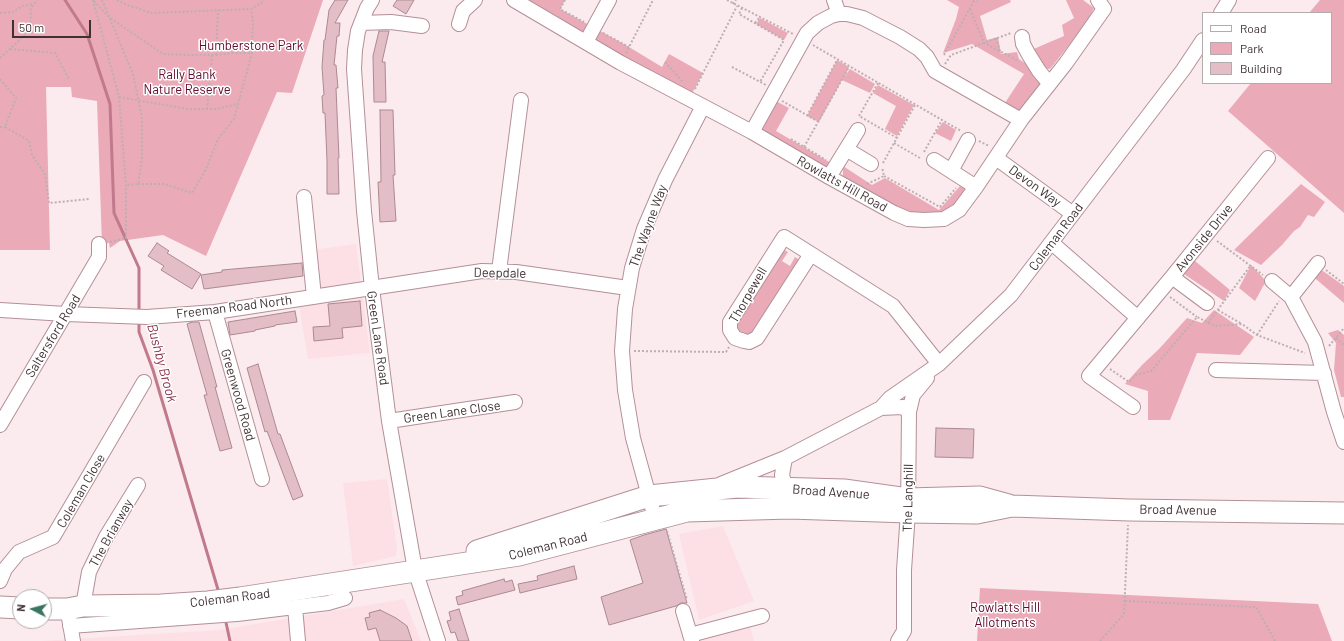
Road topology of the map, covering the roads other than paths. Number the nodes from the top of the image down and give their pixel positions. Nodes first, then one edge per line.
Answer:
1 (372, 0) edge
2 (475, 0) edge
3 (514, 0) edge
4 (609, 0) edge
5 (834, 0) edge
6 (1101, 4) edge
7 (839, 14) junction
8 (459, 24) dead end
9 (422, 26) dead end
10 (360, 27) junction
11 (1022, 37) road end
12 (586, 42) junction
13 (1202, 42) edge
14 (1049, 83) junction
15 (521, 100) dead end
16 (703, 106) junction
17 (1021, 120) junction
18 (858, 130) dead end
19 (752, 132) junction
20 (966, 136) road end
21 (846, 150) junction
22 (929, 156) road end
23 (996, 158) junction
24 (1268, 158) dead end
25 (871, 164) dead end
26 (951, 170) junction
27 (829, 177) junction
28 (976, 187) junction
29 (304, 197) dead end
30 (1074, 214) junction
31 (1052, 243) junction
32 (102, 244) road end
33 (811, 254) junction
34 (1318, 263) road end
35 (499, 271) junction
36 (1172, 277) junction
37 (1272, 281) road end
38 (372, 288) junction
39 (628, 288) junction
40 (1288, 295) junction
41 (314, 297) junction
42 (1212, 306) road end
43 (0, 310) edge
44 (215, 312) junction
45 (66, 314) junction
46 (1138, 318) junction
47 (939, 364) junction
48 (1216, 370) dead end
49 (1324, 373) junction
50 (144, 382) dead end
51 (515, 402) dead end
52 (1133, 407) dead end
53 (882, 408) junction
54 (5, 409) edge
55 (1339, 410) edge
56 (909, 412) junction
57 (389, 421) junction
58 (0, 425) edge
59 (1344, 442) edge
60 (785, 458) junction
61 (262, 479) dead end
62 (138, 485) dead end
63 (704, 490) junction
64 (649, 496) junction
65 (788, 498) junction
66 (908, 505) junction
67 (1344, 513) edge
68 (658, 518) junction
69 (415, 570) junction
70 (0, 581) edge
71 (345, 598) dead end
72 (238, 606) junction
73 (0, 607) edge
74 (295, 607) junction
75 (12, 608) edge
76 (52, 610) edge
77 (683, 611) road end
78 (73, 614) junction
79 (762, 616) dead end
80 (691, 638) edge
81 (73, 641) edge
82 (298, 641) edge
83 (438, 641) edge
84 (898, 641) edge

1 - 10 street, Green Lane Road
2 - 8 street
3 - 12 street, Rowlatts Hill Road
4 - 12 street
5 - 7 street
6 - 14 street, Rowlatts Hill Road
7 - 17 street
7 - 19 street
9 - 10 street
10 - 38 street, Green Lane Road
11 - 14 street
12 - 16 street, Rowlatts Hill Road
13 - 30 street, Coleman Road
14 - 17 street, Rowlatts Hill Road
15 - 35 street
16 - 19 street, Rowlatts Hill Road
16 - 39 street, The Wayne Way
17 - 23 street, Rowlatts Hill Road
18 - 21 street
19 - 27 street, Rowlatts Hill Road
20 - 26 street
21 - 25 street
21 - 27 street
22 - 26 street
23 - 28 street, Rowlatts Hill Road
23 - 30 street, Devon Way
24 - 36 street, Avonside Drive
26 - 28 street
27 - 28 street, Rowlatts Hill Road
29 - 41 street
30 - 31 street, Coleman Road
31 - 46 street
31 - 47 street, Coleman Road
32 - 45 street, Saltersford Road
33 - 33 street, Thorpewell
33 - 47 street, Thorpewell
34 - 40 street
35 - 38 street, Deepdale
35 - 39 street, Deepdale
36 - 42 street
36 - 46 street, Avonside Drive
37 - 40 street
38 - 41 street, Freeman Road North
38 - 57 street, Green Lane Road
39 - 64 street, The Wayne Way
40 - 49 street
41 - 44 street, Freeman Road North
43 - 45 street, Freeman Road North
44 - 45 street, Freeman Road North
44 - 61 street, Greenwood Road
45 - 54 street, Saltersford Road
46 - 52 street, Avonside Drive
47 - 53 street, Coleman Road
47 - 56 street, The Langhill
48 - 49 street
49 - 55 street
50 - 70 street, Coleman Close
51 - 57 street, Green Lane Close
53 - 56 street, Coleman Road
53 - 60 street, Coleman Road
54 - 58 street, Saltersford Road
55 - 59 street
56 - 66 street, The Langhill
57 - 69 street, Green Lane Road
60 - 63 street, Coleman Road
60 - 65 street
62 - 78 street, The Brianway
63 - 64 highway, Broad Avenue
63 - 65 highway, Broad Avenue
64 - 68 street, The Wayne Way
64 - 69 highway, Coleman Road
65 - 66 highway, Broad Avenue
65 - 68 highway, Broad Avenue
66 - 67 highway, Broad Avenue
66 - 84 street, The Langhill
68 - 69 highway, Coleman Road
69 - 72 highway, Coleman Road
69 - 83 street, Green Lane Road
71 - 74 street
72 - 74 street
72 - 78 highway, Coleman Road
73 - 75 highway
74 - 82 street
76 - 78 highway, Coleman Road
77 - 80 street
78 - 81 street
79 - 80 street

